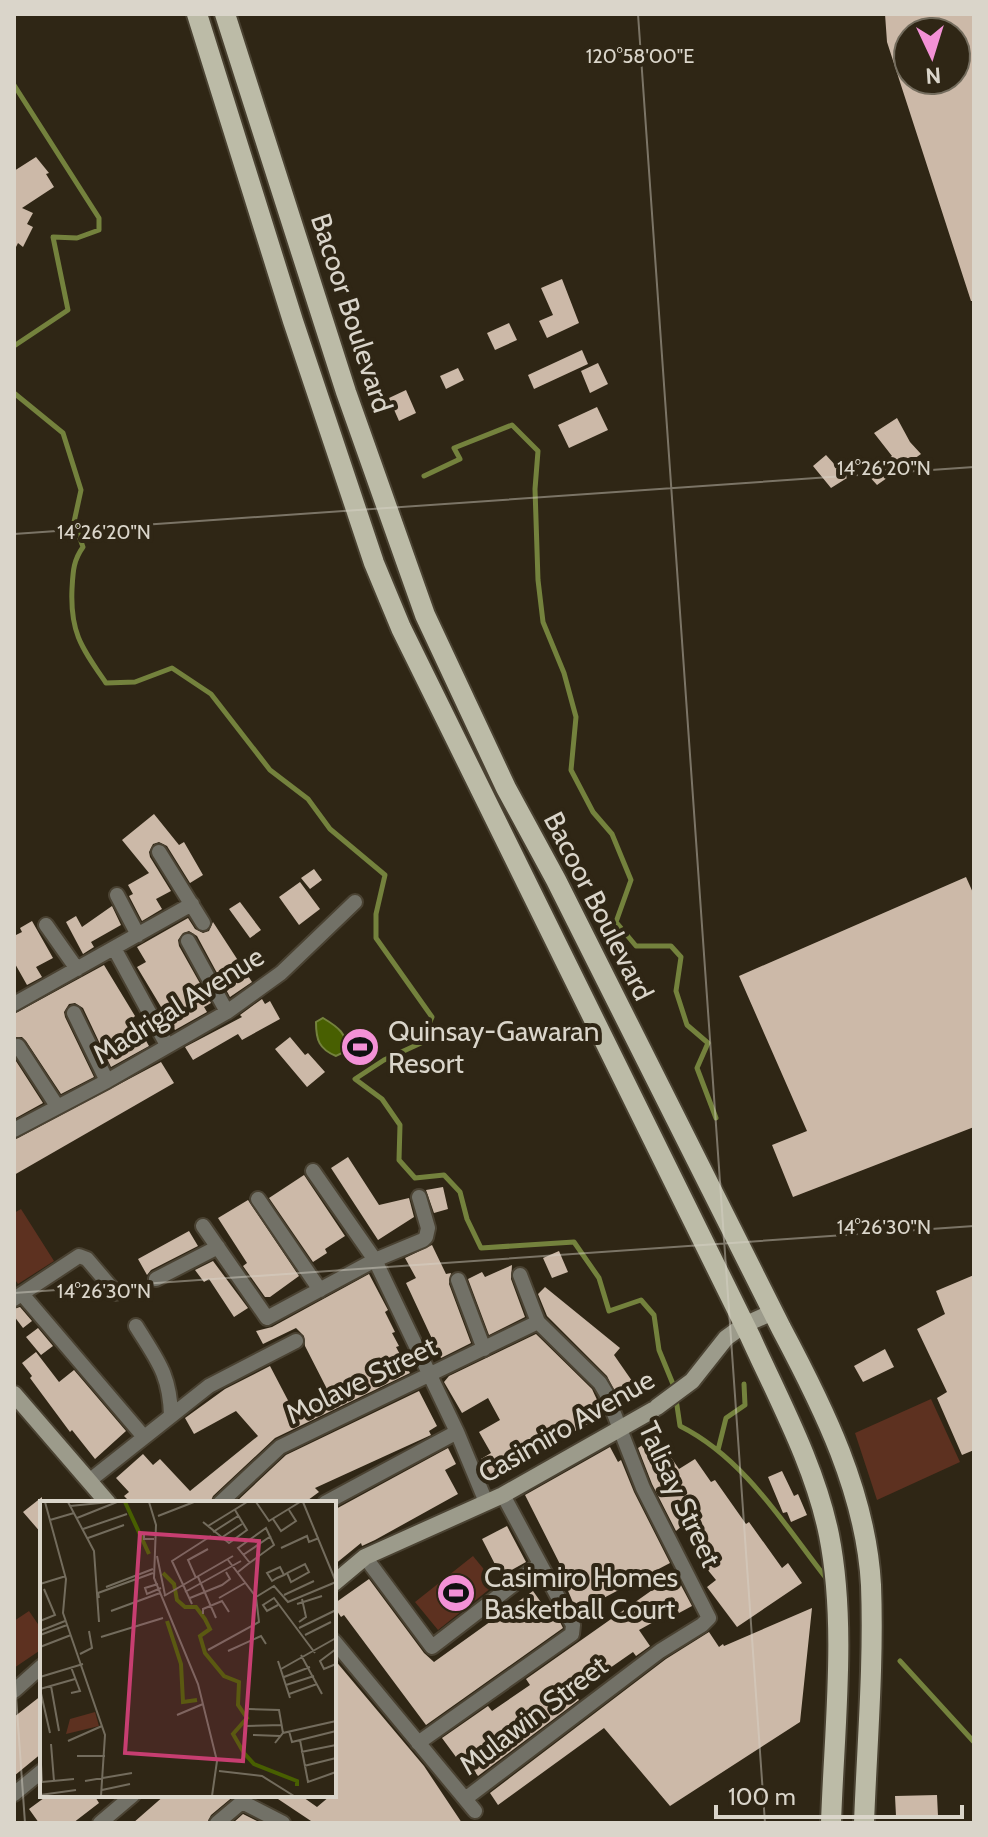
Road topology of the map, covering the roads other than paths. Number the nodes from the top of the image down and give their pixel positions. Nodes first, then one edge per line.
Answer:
1 (225, 14) edge
2 (197, 17) edge
3 (159, 852) dead end
4 (117, 895) dead end
5 (355, 902) dead end
6 (192, 904) junction
7 (203, 923) dead end
8 (46, 925) dead end
9 (138, 935) junction
10 (188, 941) dead end
11 (114, 948) junction
12 (77, 969) junction
13 (16, 997) edge
14 (227, 1012) junction
15 (74, 1013) dead end
16 (167, 1045) junction
17 (18, 1046) dead end
18 (107, 1081) junction
19 (57, 1106) junction
20 (14, 1130) edge
21 (313, 1171) dead end
22 (419, 1197) dead end
23 (258, 1199) dead end
24 (203, 1226) dead end
25 (218, 1247) junction
26 (375, 1260) junction
27 (520, 1275) dead end
28 (156, 1279) dead end
29 (458, 1280) dead end
30 (320, 1290) junction
31 (116, 1293) dead end
32 (18, 1297) edge
33 (773, 1312) junction
34 (538, 1322) junction
35 (744, 1325) junction
36 (136, 1326) dead end
37 (296, 1341) dead end
38 (484, 1349) junction
39 (431, 1375) junction
40 (14, 1394) edge
41 (171, 1416) junction
42 (620, 1428) junction
43 (457, 1432) junction
44 (144, 1437) junction
45 (89, 1481) junction
46 (503, 1495) junction
47 (106, 1501) edge
48 (222, 1501) edge
49 (329, 1501) edge
50 (486, 1502) junction
51 (365, 1557) junction
52 (540, 1564) junction
53 (336, 1581) edge
54 (709, 1618) joint
55 (336, 1643) edge
56 (40, 1668) edge
57 (14, 1691) edge
58 (418, 1743) junction
59 (40, 1773) edge
60 (14, 1794) edge
61 (131, 1797) edge
62 (465, 1799) junction
63 (475, 1811) dead end
64 (100, 1823) edge
65 (217, 1823) edge
66 (283, 1823) edge
67 (831, 1823) edge
68 (864, 1823) edge

1 - 33 main road, Bacoor Boulevard
2 - 35 main road, Bacoor Boulevard
3 - 6 street
4 - 9 street
5 - 14 street, Madrigal Avenue
6 - 7 street
6 - 9 street
8 - 12 street
9 - 11 street
10 - 14 street
11 - 12 street
11 - 16 street
12 - 13 street
14 - 16 street, Madrigal Avenue
15 - 18 street
16 - 18 street, Madrigal Avenue
17 - 19 street
18 - 19 street, Madrigal Avenue
19 - 20 street, Madrigal Avenue
21 - 26 street
22 - 26 street
23 - 30 street
24 - 25 street
25 - 28 street
25 - 30 street
26 - 30 street
26 - 39 street
27 - 34 street
29 - 38 street
31 - 32 street
32 - 44 street
33 - 35 street, Casimiro Avenue
33 - 68 main road, Bacoor Boulevard
34 - 38 street, Molave Street
34 - 42 street, Talisay Street
35 - 42 street, Casimiro Avenue
35 - 67 main road, Bacoor Boulevard
36 - 41 street
37 - 41 street
38 - 39 street, Molave Street
39 - 43 street
39 - 48 street, Molave Street
40 - 45 street
41 - 44 street
42 - 46 street, Casimiro Avenue
42 - 54 street, Talisay Street
43 - 49 street
43 - 50 street
44 - 45 street
45 - 47 street
46 - 50 street, Casimiro Avenue
46 - 52 street
50 - 51 street, Casimiro Avenue
51 - 52 street
51 - 53 street, Casimiro Avenue
52 - 58 street
54 - 62 street, Mulawin Street
55 - 58 street
56 - 57 street
58 - 62 street
59 - 60 street
61 - 64 street
62 - 63 street
65 - 66 street

